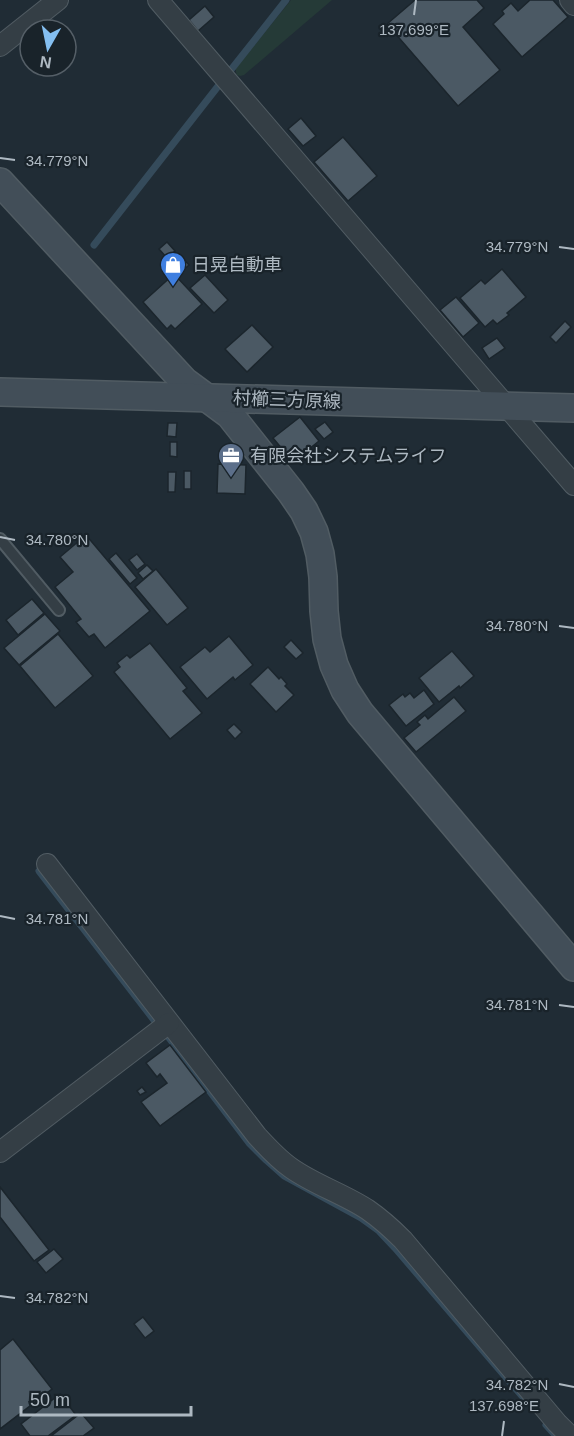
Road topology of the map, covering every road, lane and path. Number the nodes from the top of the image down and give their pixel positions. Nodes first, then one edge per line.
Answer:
1 (58, 0) edge
2 (158, 0) edge
3 (570, 0) edge
4 (574, 5) edge
5 (0, 46) edge
6 (0, 182) edge
7 (0, 392) edge
8 (207, 398) junction
9 (507, 406) junction
10 (574, 408) edge
11 (574, 485) edge
12 (0, 539) edge
13 (59, 610) dead end
14 (47, 864) dead end
15 (574, 967) edge
16 (169, 1023) junction
17 (0, 1152) edge
18 (570, 1436) edge

1 - 5 street
2 - 9 street
3 - 4 street
6 - 8 street
7 - 8 street, 村櫛三方原線
8 - 9 street, 村櫛三方原線
8 - 15 street
9 - 10 street, 村櫛三方原線
9 - 11 street
12 - 13 lane
14 - 16 street
16 - 17 street
16 - 18 street

